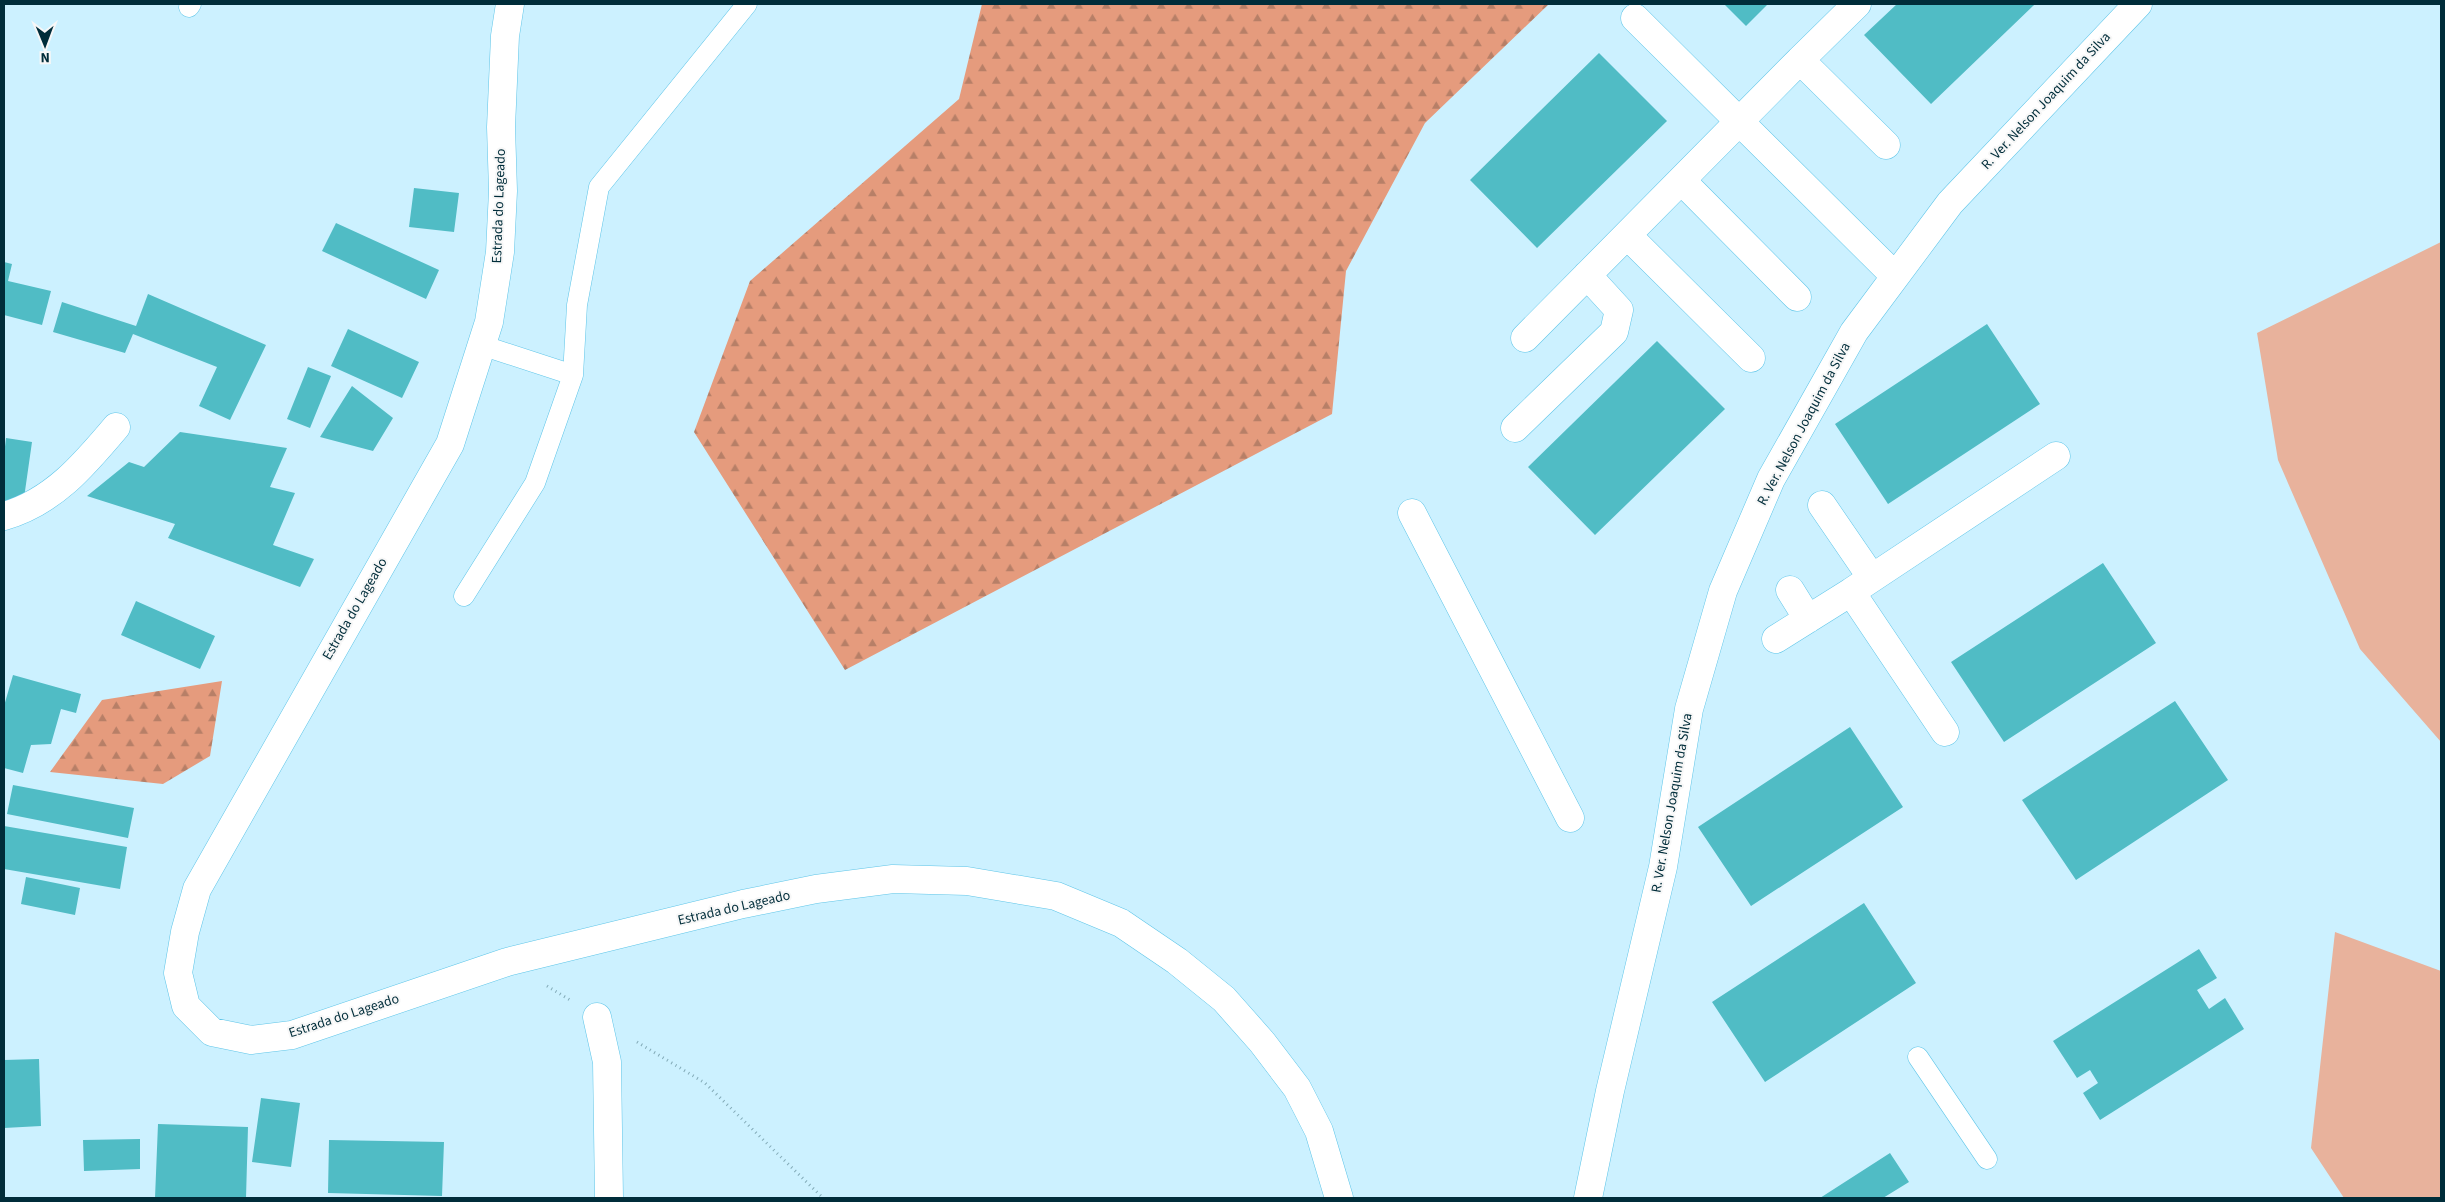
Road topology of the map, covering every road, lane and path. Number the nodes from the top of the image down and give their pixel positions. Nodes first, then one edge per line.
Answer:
1 (510, 4) edge
2 (747, 4) edge
3 (1857, 4) edge
4 (2138, 4) edge
5 (1635, 18) dead end
6 (1800, 60) junction
7 (1741, 121) junction
8 (1886, 144) dead end
9 (1682, 181) junction
10 (1627, 235) junction
11 (1587, 275) junction
12 (1895, 276) junction
13 (1797, 297) dead end
14 (1524, 338) dead end
15 (481, 345) junction
16 (1751, 358) dead end
17 (573, 375) junction
18 (116, 427) dead end
19 (1515, 428) dead end
20 (2056, 456) dead end
21 (1822, 505) dead end
22 (1412, 512) dead end
23 (4, 516) edge
24 (1861, 585) junction
25 (1790, 590) dead end
26 (464, 596) dead end
27 (1808, 619) junction
28 (1776, 639) dead end
29 (1945, 732) dead end
30 (1570, 818) dead end
31 (508, 962) junction
32 (597, 1017) junction
33 (1918, 1057) dead end
34 (1987, 1159) dead end
35 (609, 1198) edge
36 (822, 1198) edge
37 (1339, 1198) edge
38 (1588, 1198) edge

1 - 15 street, Estrada do Lageado
2 - 17 lane
3 - 6 street
4 - 12 street, R. Ver. Nelson Joaquim da Silva
5 - 7 street
6 - 7 street
6 - 8 street
7 - 9 street
7 - 12 street
9 - 10 street
9 - 13 street
10 - 11 street
10 - 16 street
11 - 14 street
11 - 19 street
12 - 38 street, R. Ver. Nelson Joaquim da Silva
15 - 17 lane
15 - 31 street, Estrada do Lageado
17 - 26 lane
18 - 23 street
20 - 24 street
21 - 24 street
22 - 30 street
24 - 27 street
24 - 29 street
25 - 27 street
27 - 28 street
31 - 32 path
31 - 37 street, Estrada do Lageado
32 - 35 street
32 - 36 path
33 - 34 lane

